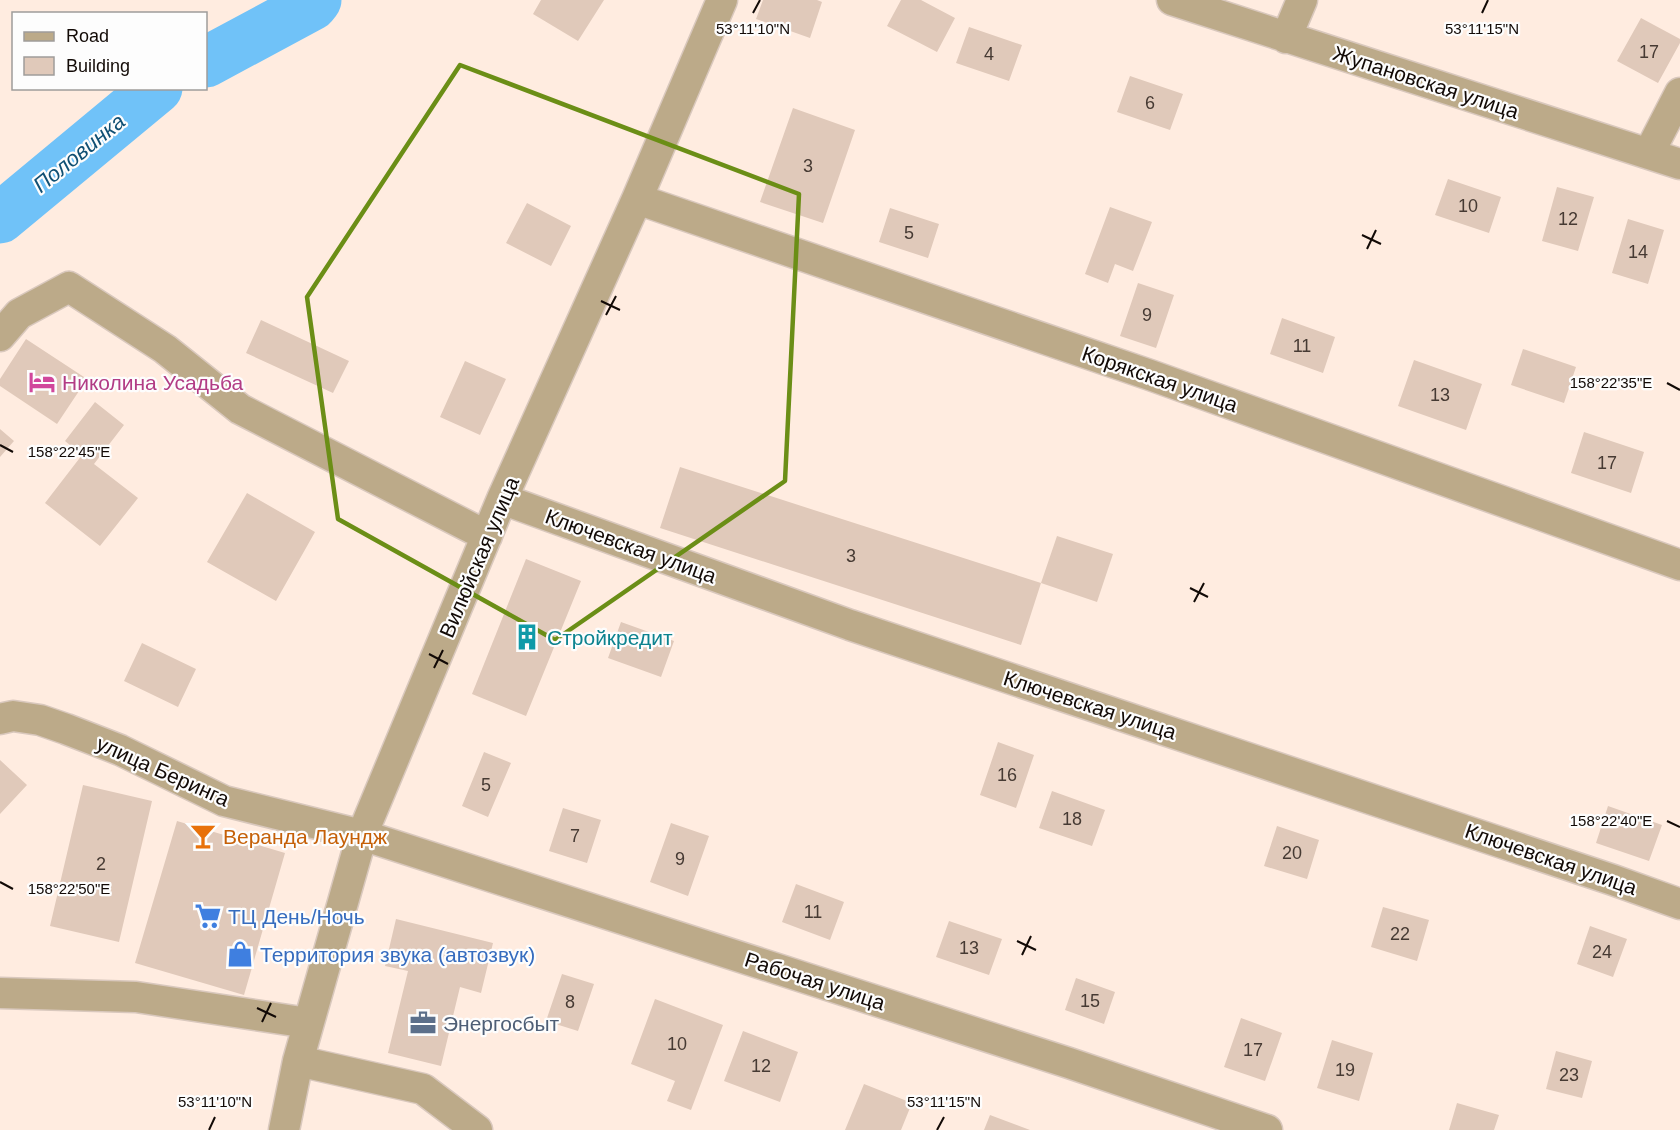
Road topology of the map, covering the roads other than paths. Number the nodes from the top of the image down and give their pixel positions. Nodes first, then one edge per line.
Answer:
1 (722, 0) edge
2 (1172, 0) edge
3 (1302, 0) edge
4 (1286, 38) junction
5 (1680, 93) edge
6 (1649, 153) junction
7 (1680, 164) edge
8 (637, 199) junction
9 (0, 336) edge
10 (502, 499) junction
11 (487, 536) junction
12 (1680, 565) edge
13 (0, 719) edge
14 (362, 835) junction
15 (1680, 904) edge
16 (0, 993) edge
17 (308, 1023) junction
18 (297, 1061) junction
19 (284, 1130) edge
20 (477, 1130) edge
21 (1267, 1130) edge

1 - 8 street, Вилюйская улица
2 - 4 street, Жупановская улица
3 - 4 street
4 - 6 street, Жупановская улица
5 - 6 street
6 - 7 street, Жупановская улица
8 - 10 street, Вилюйская улица
8 - 12 street, Корякская улица
9 - 11 street
10 - 11 street, Вилюйская улица
10 - 15 street, Ключевская улица
11 - 14 street, Вилюйская улица
13 - 14 street, улица Беринга
14 - 17 street, Вилюйская улица
14 - 21 street, Рабочая улица
16 - 17 street
17 - 18 street, Вилюйская улица
18 - 19 street, Вилюйская улица
18 - 20 street

